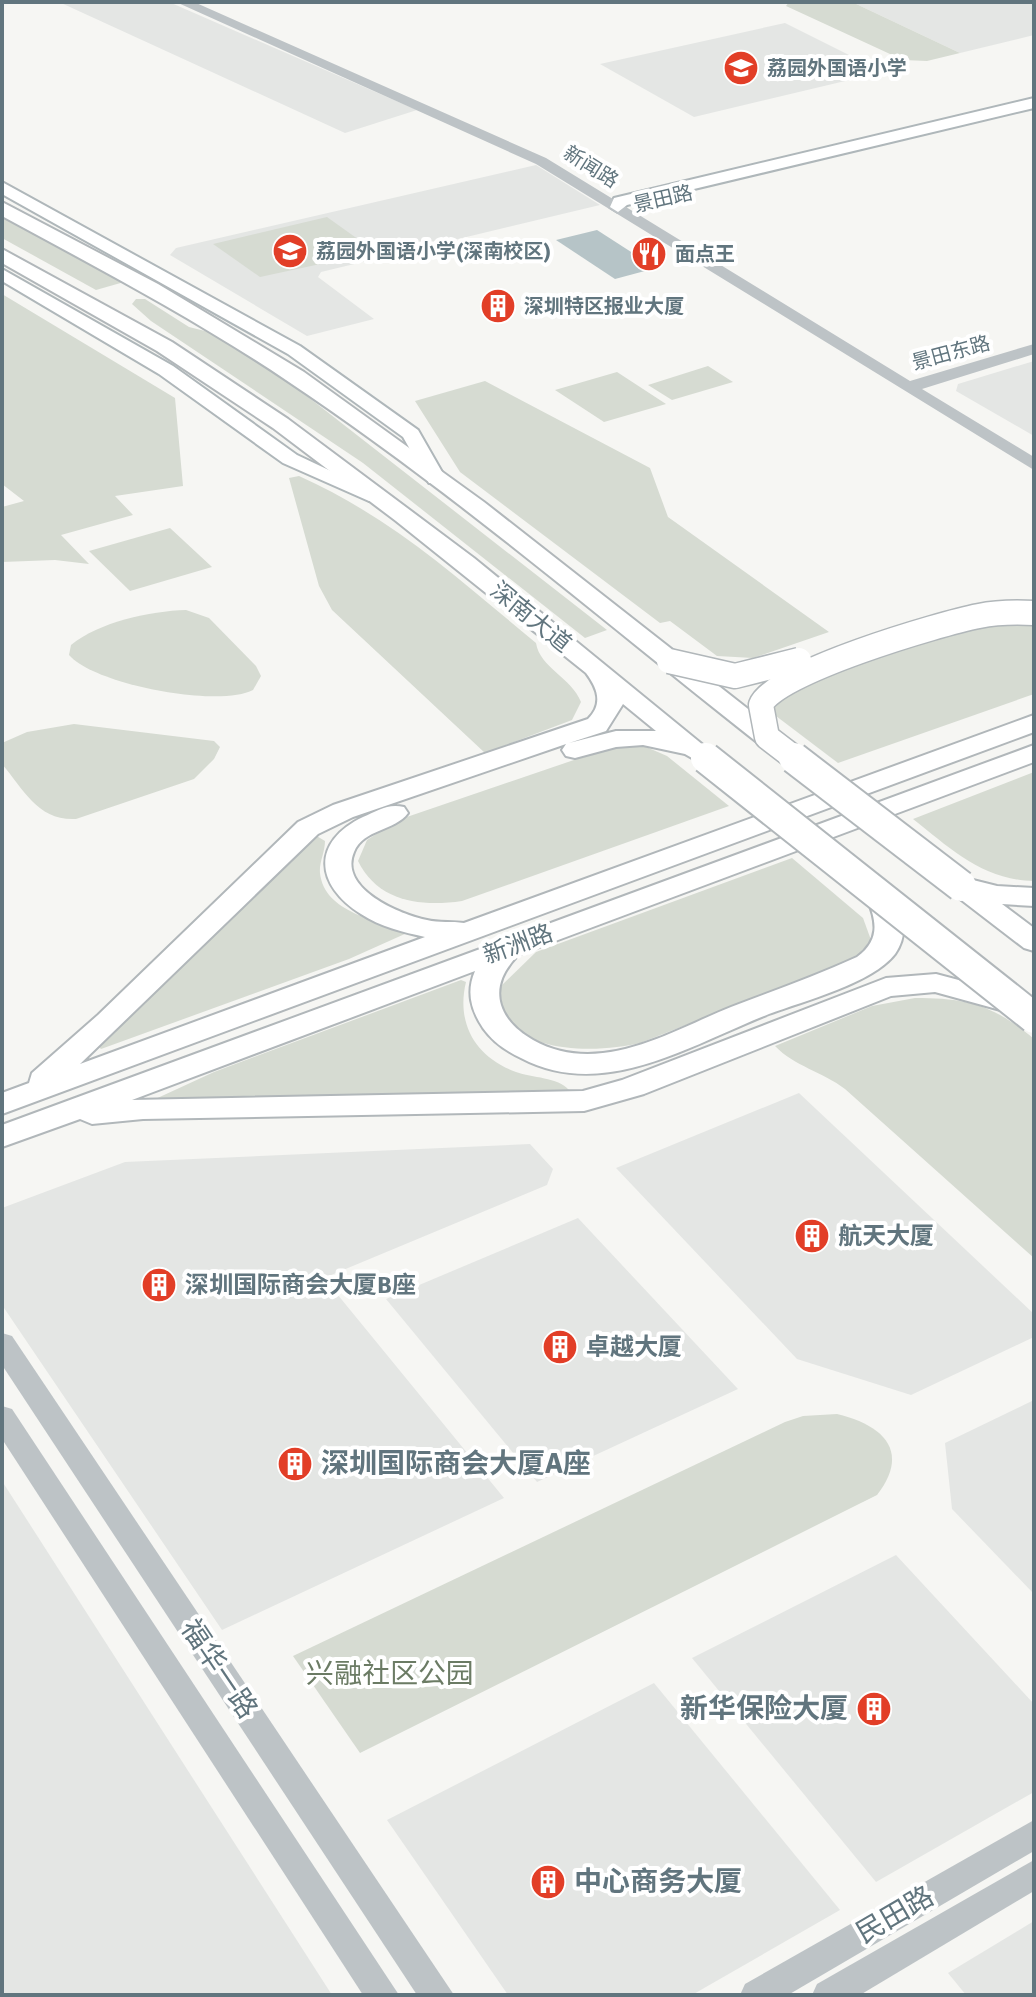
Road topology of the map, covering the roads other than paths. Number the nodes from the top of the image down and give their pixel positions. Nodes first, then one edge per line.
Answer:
1 (183, 2) edge
2 (199, 2) edge
3 (1034, 103) edge
4 (1034, 110) edge
5 (2, 187) edge
6 (623, 206) junction
7 (2, 208) edge
8 (2, 255) edge
9 (2, 274) edge
10 (219, 329) junction
11 (148, 336) junction
12 (1034, 351) edge
13 (302, 356) junction
14 (182, 357) junction
15 (914, 386) junction
16 (323, 396) junction
17 (209, 399) junction
18 (1034, 458) edge
19 (1034, 465) edge
20 (436, 479) junction
21 (389, 503) junction
22 (1034, 590) edge
23 (1034, 613) edge
24 (669, 661) junction
25 (597, 670) junction
26 (1034, 723) edge
27 (767, 737) junction
28 (1034, 753) edge
29 (706, 758) junction
30 (961, 886) junction
31 (1034, 897) edge
32 (881, 898) junction
33 (486, 926) junction
34 (1034, 942) edge
35 (510, 947) junction
36 (1026, 1012) edge
37 (3, 1104) edge
38 (13, 1133) edge
39 (2, 1343) edge
40 (2, 1416) edge
41 (1034, 1834) edge
42 (1034, 1874) edge
43 (382, 1995) edge
44 (437, 1995) edge
45 (757, 1995) edge
46 (829, 1995) edge

1 - 6 street, 新闻路
2 - 6 street, 新闻路
3 - 6 main road, 景田路
4 - 6 main road, 景田路
5 - 13 main road
6 - 15 street, 新闻路
7 - 10 main road, 深南大道
8 - 11 main road, 深南大道
9 - 17 main road
10 - 11 main road
10 - 16 main road, 深南大道
11 - 14 main road, 深南大道
12 - 15 street, 景田东路
13 - 16 main road
13 - 20 main road
14 - 17 main road
14 - 21 main road, 深南大道
15 - 18 street, 新闻路
15 - 19 street, 新闻路
16 - 20 main road, 深南大道
17 - 21 main road
20 - 24 main road, 深南大道
21 - 25 main road, 深南大道
22 - 24 main road, bridge
23 - 27 main road, bridge
24 - 27 main road, 深南大道, bridge
25 - 29 main road, 深南大道
25 - 37 main road
26 - 33 main road, 新洲路
27 - 30 main road, 深南大道, bridge
28 - 35 main road, 新洲路
29 - 32 main road, 深南大道, bridge
29 - 33 main road
30 - 31 main road
30 - 34 main road, 深南大道
32 - 35 main road
32 - 36 main road, 深南大道, bridge
33 - 37 main road, 新洲路
35 - 38 main road, 新洲路
36 - 38 main road
39 - 44 street, 福华一路
40 - 43 street, 福华一路
41 - 45 street, 民田路
42 - 46 street, 民田路

